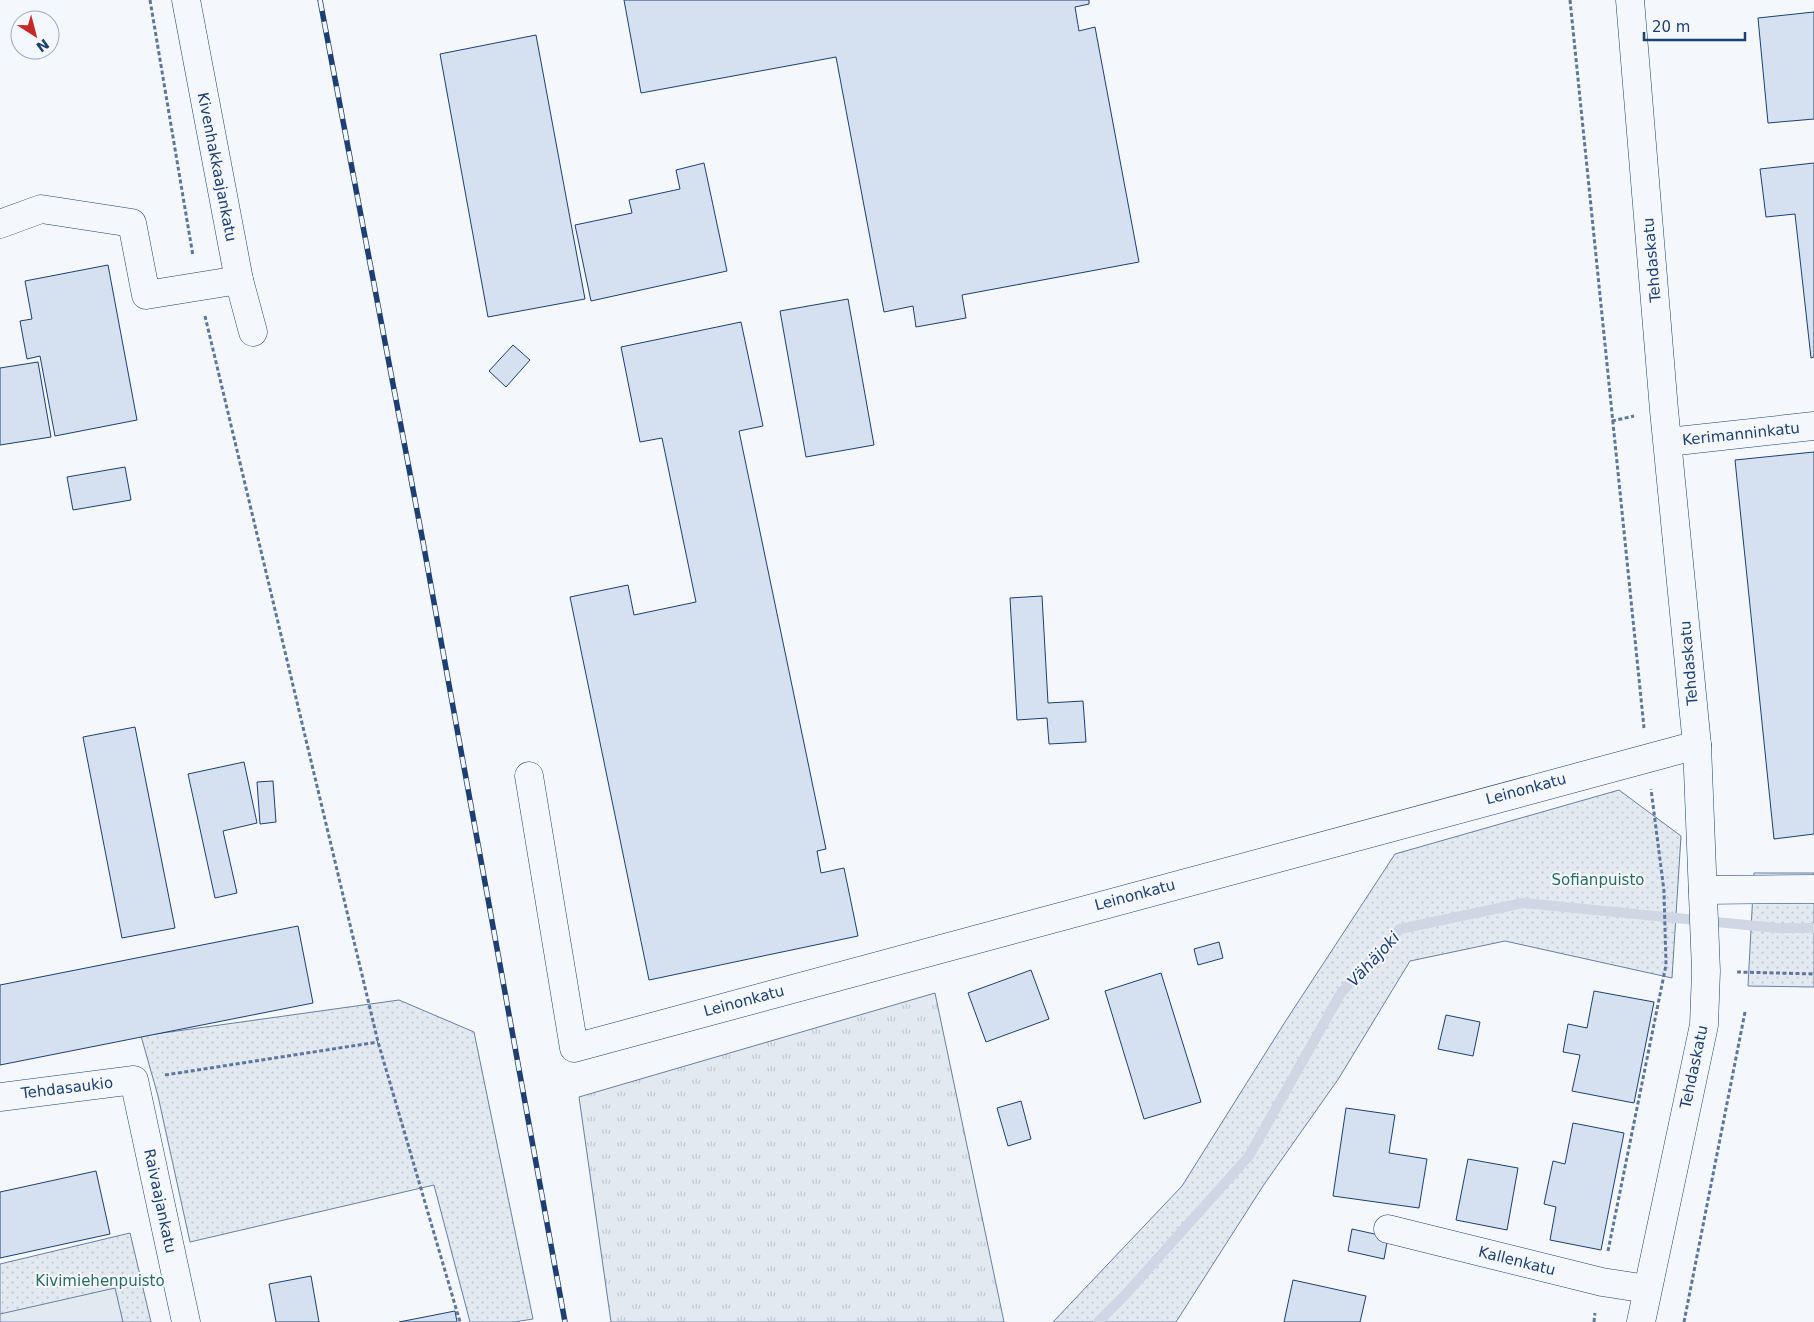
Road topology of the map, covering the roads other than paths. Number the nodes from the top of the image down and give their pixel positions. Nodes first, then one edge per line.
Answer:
1 (186, 0) edge
2 (1630, 0) edge
3 (0, 224) edge
4 (239, 280) junction
5 (253, 332) dead end
6 (1814, 426) edge
7 (1668, 442) junction
8 (1697, 744) junction
9 (529, 776) dead end
10 (1814, 889) edge
11 (1703, 890) junction
12 (134, 1080) joint
13 (0, 1096) edge
14 (1388, 1229) dead end
15 (1647, 1290) junction
16 (186, 1322) edge
17 (1641, 1322) edge

1 - 4 street, Kivenhakkaajankatu
2 - 7 street, Tehdaskatu
3 - 4 street
4 - 5 street, Kivenhakkaajankatu
6 - 7 street, Kerimanninkatu
7 - 8 street, Tehdaskatu
8 - 9 street, Leinonkatu
8 - 11 street, Tehdaskatu
10 - 11 street
11 - 15 street, Tehdaskatu
12 - 13 street, Tehdasaukio
12 - 16 street, Raivaajankatu
14 - 15 street, Kallenkatu
15 - 17 street, Tehdaskatu

